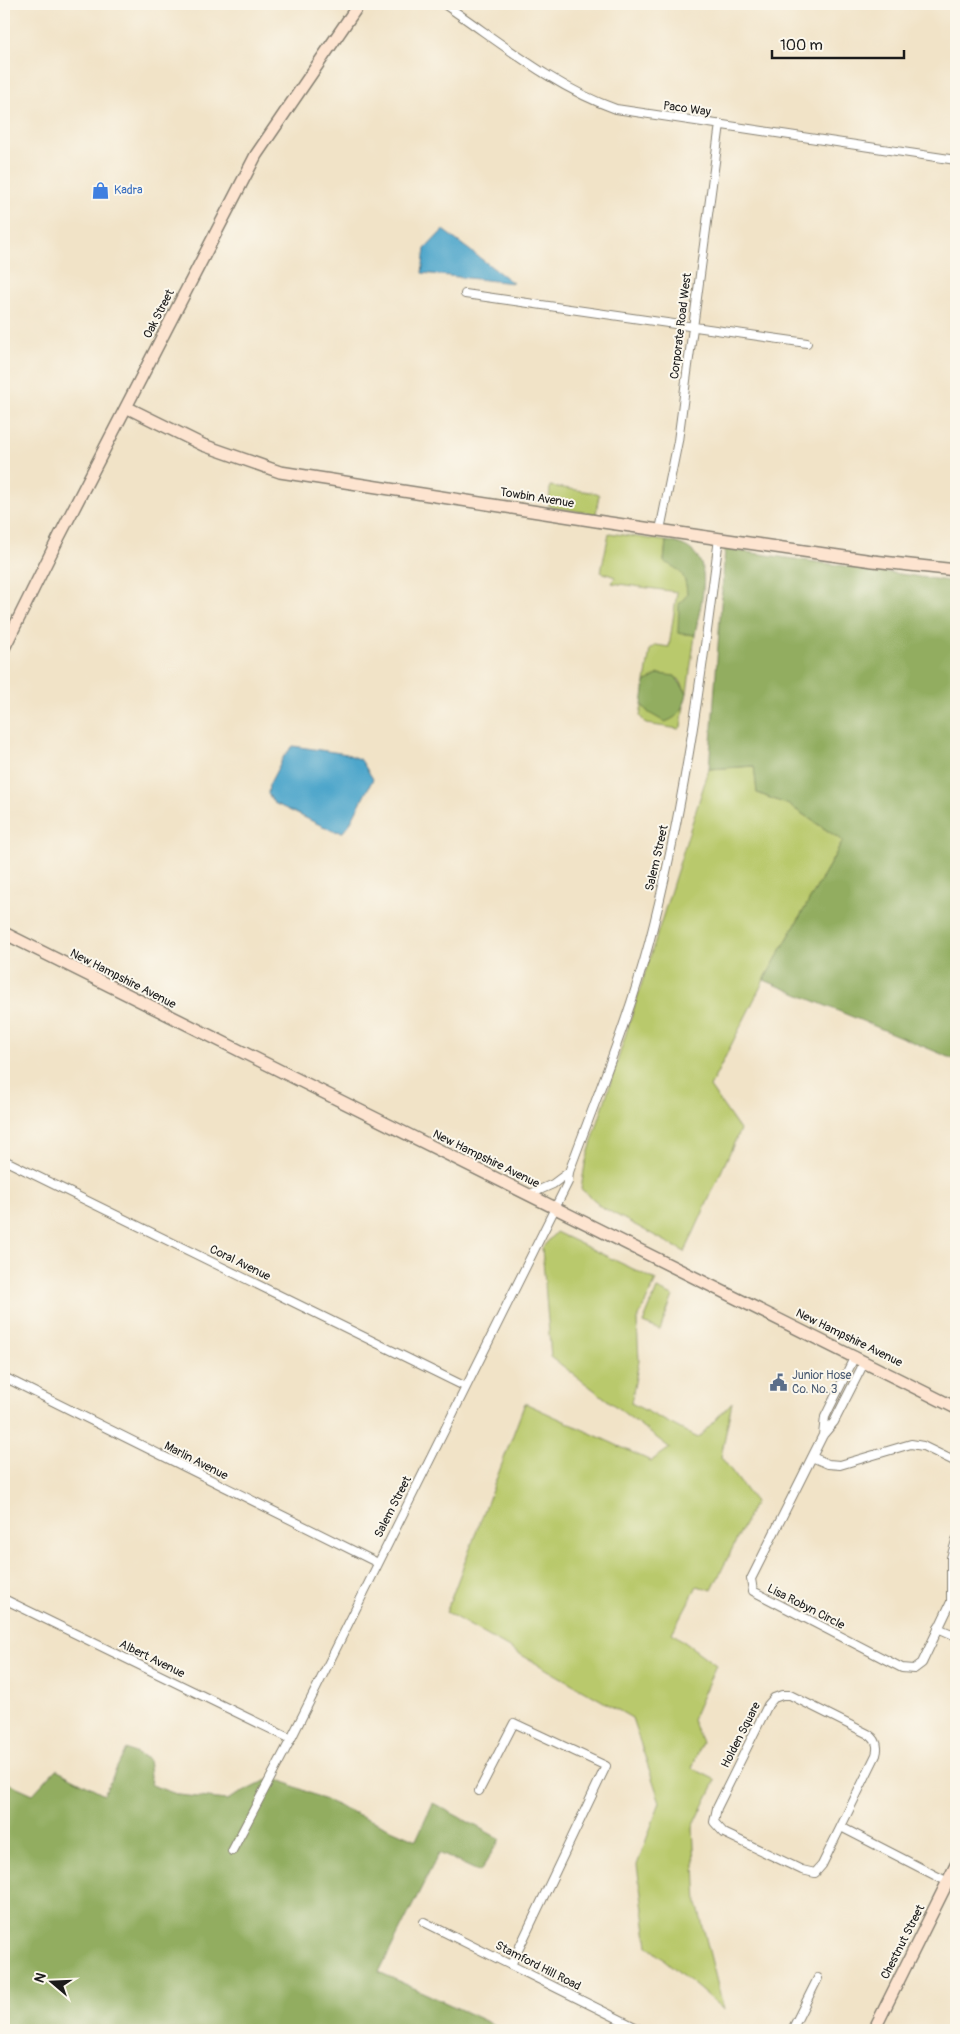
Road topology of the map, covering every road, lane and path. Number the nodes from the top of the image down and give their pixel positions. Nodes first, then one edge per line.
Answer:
1 (359, 4) edge
2 (444, 4) edge
3 (720, 124) junction
4 (956, 160) edge
5 (465, 294) dead end
6 (692, 326) junction
7 (807, 343) dead end
8 (126, 407) junction
9 (660, 530) junction
10 (719, 538) junction
11 (956, 570) edge
12 (4, 648) edge
13 (4, 933) edge
14 (4, 1160) edge
15 (570, 1172) junction
16 (528, 1195) junction
17 (556, 1209) junction
18 (860, 1359) junction
19 (4, 1377) edge
20 (466, 1387) junction
21 (956, 1408) edge
22 (812, 1457) junction
23 (956, 1462) edge
24 (956, 1541) edge
25 (378, 1563) junction
26 (4, 1599) edge
27 (938, 1628) junction
28 (956, 1636) edge
29 (291, 1739) junction
30 (479, 1791) dead end
31 (841, 1827) junction
32 (232, 1851) dead end
33 (956, 1866) edge
34 (948, 1882) junction
35 (424, 1922) dead end
36 (510, 1965) junction
37 (818, 1978) dead end
38 (641, 2030) edge
39 (792, 2030) edge
40 (874, 2030) edge

1 - 8 street, Oak Street
2 - 3 street, Paco Way
3 - 4 street, Paco Way
3 - 6 street, Corporate Road West
5 - 6 street
6 - 7 street
6 - 9 street, Corporate Road West
8 - 9 street, Towbin Avenue
8 - 12 street, Oak Street
9 - 10 street, Towbin Avenue
10 - 11 street, Towbin Avenue
10 - 15 street, Salem Street
13 - 16 street, New Hampshire Avenue
14 - 20 street, Coral Avenue
15 - 16 street
15 - 17 street, Salem Street
16 - 17 street, New Hampshire Avenue
17 - 18 street, New Hampshire Avenue
17 - 20 street, Salem Street
18 - 21 street, New Hampshire Avenue
18 - 22 street, Lisa Robyn Circle
19 - 25 street, Marlin Avenue
20 - 25 street, Salem Street
22 - 23 street
22 - 27 street, Lisa Robyn Circle
24 - 27 street, Lisa Robyn Circle
25 - 29 street, Salem Street
26 - 29 street, Albert Avenue
27 - 28 street
29 - 32 street, Salem Street
30 - 36 street
31 - 31 street, Holden Square
31 - 34 street
33 - 34 street, Chestnut Street
34 - 40 street, Chestnut Street
35 - 36 street, Stamford Hill Road
36 - 38 street, Stamford Hill Road
37 - 39 street

